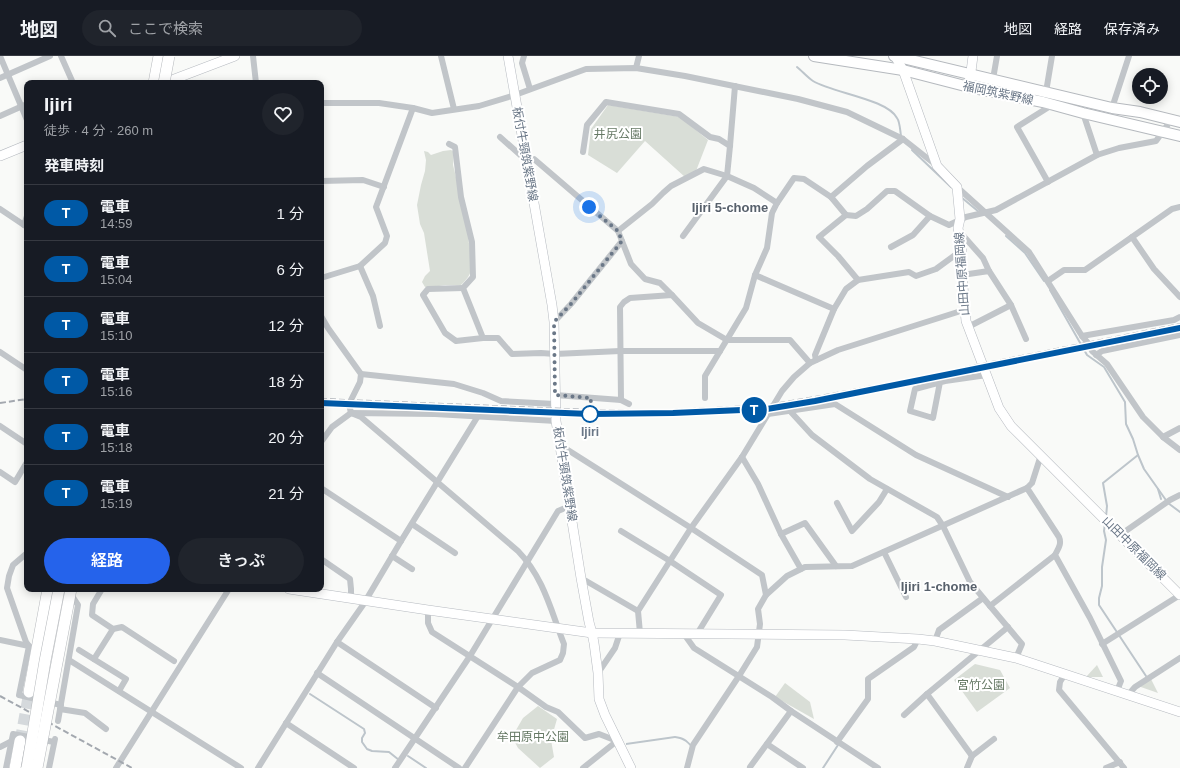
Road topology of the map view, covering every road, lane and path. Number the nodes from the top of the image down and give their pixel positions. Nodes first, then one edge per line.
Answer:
1 (0, 56) edge
2 (50, 56) edge
3 (61, 56) edge
4 (156, 56) edge
5 (159, 56) edge
6 (170, 56) edge
7 (235, 56) edge
8 (253, 56) edge
9 (441, 56) edge
10 (508, 56) edge
11 (524, 56) edge
12 (639, 56) edge
13 (814, 56) edge
14 (895, 56) edge
15 (973, 56) edge
16 (997, 56) edge
17 (1052, 56) edge
18 (1129, 56) edge
19 (636, 68) junction
20 (903, 70) junction
21 (8, 75) junction
22 (971, 75) junction
23 (0, 78) edge
24 (993, 79) junction
25 (71, 80) edge
26 (152, 80) edge
27 (162, 80) edge
28 (163, 80) edge
29 (170, 80) edge
30 (256, 80) edge
31 (735, 86) junction
32 (969, 87) junction
33 (530, 89) junction
34 (1046, 92) junction
35 (515, 95) junction
36 (324, 103) edge
37 (24, 105) edge
38 (1052, 105) junction
39 (413, 108) junction
40 (1112, 108) junction
41 (454, 109) junction
42 (1083, 113) junction
43 (0, 116) edge
44 (1175, 121) edge
45 (1163, 132) junction
46 (1180, 136) edge
47 (500, 137) dead end
48 (904, 140) junction
49 (449, 144) dead end
50 (24, 146) edge
51 (730, 146) junction
52 (583, 152) dead end
53 (1097, 155) junction
54 (0, 156) edge
55 (527, 161) junction
56 (937, 166) junction
57 (727, 176) junction
58 (324, 182) edge
59 (1048, 182) junction
60 (384, 187) junction
61 (957, 191) junction
62 (831, 197) junction
63 (777, 203) junction
64 (1180, 207) edge
65 (0, 209) edge
66 (985, 213) junction
67 (846, 215) junction
68 (930, 216) junction
69 (963, 218) junction
70 (24, 225) edge
71 (958, 228) junction
72 (618, 231) junction
73 (683, 236) dead end
74 (1132, 237) junction
75 (622, 241) junction
76 (891, 248) dead end
77 (962, 250) junction
78 (360, 266) junction
79 (989, 271) junction
80 (755, 275) junction
81 (962, 275) junction
82 (324, 277) edge
83 (858, 280) junction
84 (1048, 281) junction
85 (463, 288) junction
86 (672, 295) junction
87 (1180, 297) edge
88 (1011, 306) junction
89 (834, 309) junction
90 (964, 310) junction
91 (1179, 316) edge
92 (324, 321) edge
93 (554, 322) junction
94 (380, 326) dead end
95 (968, 327) junction
96 (1082, 336) junction
97 (1180, 336) edge
98 (484, 338) junction
99 (1026, 339) dead end
100 (727, 340) junction
101 (620, 351) junction
102 (720, 351) junction
103 (0, 352) edge
104 (555, 354) junction
105 (1096, 355) junction
106 (813, 362) junction
107 (24, 368) edge
108 (361, 374) junction
109 (987, 375) junction
110 (940, 382) junction
111 (705, 398) dead end
112 (555, 399) junction
113 (621, 400) junction
114 (629, 404) dead end
115 (790, 411) junction
116 (351, 413) junction
117 (768, 414) junction
118 (478, 416) junction
119 (556, 421) junction
120 (0, 426) edge
121 (1180, 428) edge
122 (1163, 437) junction
123 (324, 438) edge
124 (24, 442) edge
125 (560, 445) junction
126 (1180, 450) edge
127 (1041, 455) junction
128 (742, 457) junction
129 (24, 467) edge
130 (0, 472) edge
131 (438, 482) junction
132 (1027, 488) junction
133 (887, 489) junction
134 (324, 490) edge
135 (1008, 497) junction
136 (1177, 498) edge
137 (837, 503) dead end
138 (570, 506) junction
139 (412, 524) junction
140 (943, 526) junction
141 (691, 528) junction
142 (621, 531) dead end
143 (781, 534) junction
144 (1120, 535) junction
145 (401, 541) junction
146 (884, 552) junction
147 (455, 553) dead end
148 (1055, 555) junction
149 (24, 556) edge
150 (392, 556) junction
151 (324, 561) edge
152 (528, 561) junction
153 (670, 561) junction
154 (836, 566) junction
155 (412, 569) dead end
156 (800, 569) junction
157 (581, 578) junction
158 (48, 592) edge
159 (64, 592) edge
160 (64, 592) edge
161 (65, 592) edge
162 (65, 592) edge
163 (67, 592) edge
164 (100, 592) edge
165 (227, 592) edge
166 (308, 592) edge
167 (766, 595) junction
168 (1180, 595) edge
169 (906, 597) dead end
170 (983, 598) junction
171 (351, 599) junction
172 (365, 601) junction
173 (990, 606) junction
174 (428, 610) junction
175 (638, 611) junction
176 (493, 619) junction
177 (1008, 627) junction
178 (558, 628) junction
179 (113, 629) junction
180 (592, 632) junction
181 (620, 633) junction
182 (640, 633) junction
183 (684, 634) junction
184 (697, 634) junction
185 (759, 634) junction
186 (918, 639) junction
187 (0, 640) edge
188 (935, 641) junction
189 (337, 642) junction
190 (1102, 644) junction
191 (29, 646) junction
192 (79, 650) dead end
193 (981, 650) junction
194 (470, 656) junction
195 (1016, 658) junction
196 (1180, 658) edge
197 (94, 659) junction
198 (69, 660) junction
199 (174, 661) dead end
200 (317, 673) junction
201 (598, 673) junction
202 (1065, 674) junction
203 (739, 676) junction
204 (518, 687) junction
205 (119, 691) junction
206 (1117, 691) junction
207 (927, 694) junction
208 (1128, 695) junction
209 (52, 697) dead end
210 (60, 707) junction
211 (436, 708) junction
212 (152, 711) junction
213 (790, 711) junction
214 (1180, 712) edge
215 (904, 715) dead end
216 (58, 721) dead end
217 (286, 723) junction
218 (106, 729) dead end
219 (415, 739) junction
220 (994, 739) dead end
221 (617, 741) junction
222 (20, 742) junction
223 (837, 742) junction
224 (767, 744) junction
225 (43, 745) dead end
226 (0, 747) edge
227 (972, 756) junction
228 (1120, 762) junction
229 (750, 767) edge
230 (799, 767) edge
231 (6, 768) edge
232 (15, 768) edge
233 (26, 768) edge
234 (38, 768) edge
235 (49, 768) edge
236 (116, 768) edge
237 (241, 768) edge
238 (258, 768) edge
239 (354, 768) edge
240 (395, 768) edge
241 (459, 768) edge
242 (464, 768) edge
243 (583, 768) edge
244 (631, 768) edge
245 (687, 768) edge
246 (878, 768) edge
247 (967, 768) edge
248 (1106, 768) edge
249 (1124, 768) edge

1 - 21 street
2 - 21 street
3 - 25 street
4 - 26 highway
5 - 27 highway
6 - 28 highway, bridge
7 - 29 main road
8 - 30 street
9 - 41 street
10 - 35 main road, 板付牛頸筑紫野線
11 - 33 street
12 - 19 street
13 - 20 main road, 福岡筑紫野線
14 - 20 main road
14 - 22 main road, 福岡筑紫野線
15 - 22 main road
16 - 24 street
17 - 34 street
18 - 40 street
19 - 31 street
19 - 33 street
20 - 32 main road, 福岡筑紫野線
20 - 56 main road
21 - 23 street
21 - 37 street
22 - 24 main road, 福岡筑紫野線
22 - 32 main road
24 - 34 main road, 福岡筑紫野線
31 - 48 street
31 - 51 street
32 - 38 main road, 福岡筑紫野線
33 - 35 street
34 - 40 main road, 福岡筑紫野線
35 - 41 street
35 - 55 main road, 板付牛頸筑紫野線
36 - 39 street
37 - 43 street
38 - 42 main road, 福岡筑紫野線
38 - 59 street
39 - 41 street
39 - 60 street
40 - 44 main road, 福岡筑紫野線
42 - 45 main road, 福岡筑紫野線
42 - 53 street
44 - 45 street
45 - 46 main road, 福岡筑紫野線
45 - 53 street
47 - 55 street
48 - 56 street
48 - 62 street
49 - 85 street
50 - 54 main road
51 - 52 street
51 - 57 street
53 - 59 street
55 - 72 street
55 - 93 main road, 板付牛頸筑紫野線
56 - 61 main road
57 - 63 street
57 - 72 street
57 - 73 street
58 - 60 street
59 - 66 street
60 - 78 street
61 - 66 street
61 - 69 main road, 山田中原福岡線
62 - 63 street
62 - 67 street
63 - 80 street
64 - 74 street
65 - 70 street
66 - 69 street
66 - 84 street
67 - 68 street
67 - 83 street
68 - 69 street
68 - 76 street
69 - 71 main road, 山田中原福岡線
71 - 77 main road, 山田中原福岡線
71 - 79 street
72 - 75 street
74 - 84 street
74 - 87 street
75 - 86 street
75 - 93 street
77 - 81 main road, 山田中原福岡線
77 - 83 street
78 - 82 street
78 - 94 street
79 - 81 street
79 - 88 street
80 - 89 street
80 - 100 street
81 - 90 main road, 山田中原福岡線
83 - 89 street
84 - 96 street
85 - 98 street
85 - 98 street
86 - 100 street
86 - 101 street
88 - 95 street
88 - 99 street
89 - 106 street
90 - 95 main road, 山田中原福岡線
90 - 106 street
91 - 96 street
92 - 108 street
93 - 104 main road, 板付牛頸筑紫野線
95 - 109 main road, 山田中原福岡線
96 - 105 street
97 - 105 street
98 - 104 street
100 - 102 street
100 - 106 street
101 - 102 street
101 - 104 street
101 - 113 street
102 - 111 street
103 - 107 street
104 - 112 main road, 板付牛頸筑紫野線
105 - 122 street
106 - 117 street
108 - 112 street
108 - 116 street
109 - 110 street
109 - 127 main road, 山田中原福岡線
110 - 110 street
112 - 113 street
112 - 119 main road, 板付牛頸筑紫野線
113 - 114 street
115 - 117 street
115 - 133 street
115 - 135 street
116 - 118 street
116 - 123 street
116 - 131 street
117 - 128 street
118 - 119 street
118 - 131 street
119 - 125 main road, 板付牛頸筑紫野線
120 - 124 street
121 - 122 street
122 - 126 street
125 - 138 main road, 板付牛頸筑紫野線
125 - 141 street
127 - 132 street
127 - 144 main road, 山田中原福岡線
128 - 141 street
128 - 143 street
129 - 130 street
131 - 139 street
131 - 152 street
132 - 135 street
132 - 148 street
133 - 137 street
133 - 140 street
134 - 145 street
135 - 140 street
136 - 144 street
138 - 152 street
138 - 157 main road, 板付牛頸筑紫野線
139 - 145 street
139 - 147 street
140 - 146 street
140 - 170 street
141 - 153 street
141 - 167 street
142 - 153 street
143 - 154 street
143 - 156 street
144 - 168 main road, 山田中原福岡線
145 - 150 street
146 - 154 street
146 - 169 street
148 - 173 street
148 - 190 street
149 - 191 street
150 - 155 street
150 - 172 street
151 - 171 street
152 - 176 street
152 - 178 street
153 - 175 street
153 - 184 street
154 - 156 street
156 - 167 street
157 - 175 street
157 - 180 main road, 板付牛頸筑紫野線
158 - 159 highway
160 - 233 highway, bridge
161 - 209 highway
162 - 234 highway, bridge
163 - 198 street
164 - 179 street
165 - 212 street
166 - 171 main road
167 - 185 street
168 - 190 street
170 - 173 street
170 - 188 street
171 - 172 main road
172 - 174 main road
172 - 189 street
173 - 177 street
174 - 176 main road
174 - 194 street
175 - 182 street
176 - 178 main road
176 - 194 street
177 - 193 street
177 - 195 street
178 - 180 main road
178 - 204 street
179 - 197 street
179 - 199 street
180 - 181 main road
180 - 201 main road, 板付牛頸筑紫野線
181 - 182 main road
181 - 201 street
182 - 183 main road
183 - 184 main road
183 - 203 street
184 - 185 main road
185 - 186 main road
185 - 203 street
186 - 188 main road
186 - 223 street
187 - 191 street
188 - 193 main road
189 - 200 street
189 - 211 street
190 - 206 street
191 - 210 street
192 - 197 street
193 - 195 main road
193 - 207 street
194 - 204 street
194 - 211 street
195 - 202 main road
196 - 208 street
197 - 205 street
198 - 205 street
198 - 210 street
200 - 217 street
200 - 219 street
201 - 221 main road, 板付牛頸筑紫野線
202 - 206 main road
202 - 228 street
203 - 213 street
203 - 245 street
204 - 221 street
204 - 242 street
205 - 212 street
206 - 208 main road
207 - 215 street
207 - 227 street
208 - 214 main road
210 - 216 street
210 - 218 street
211 - 219 street
212 - 236 street
212 - 237 street
213 - 223 street
213 - 224 street
217 - 238 street
217 - 239 street
219 - 240 street
219 - 241 street
220 - 227 street
221 - 243 street
221 - 244 main road, 板付牛頸筑紫野線
222 - 226 street
222 - 231 street
222 - 232 highway
222 - 233 highway
222 - 235 street
223 - 246 street
224 - 229 street
224 - 230 street
225 - 234 highway
227 - 247 street
228 - 248 street
228 - 249 street

